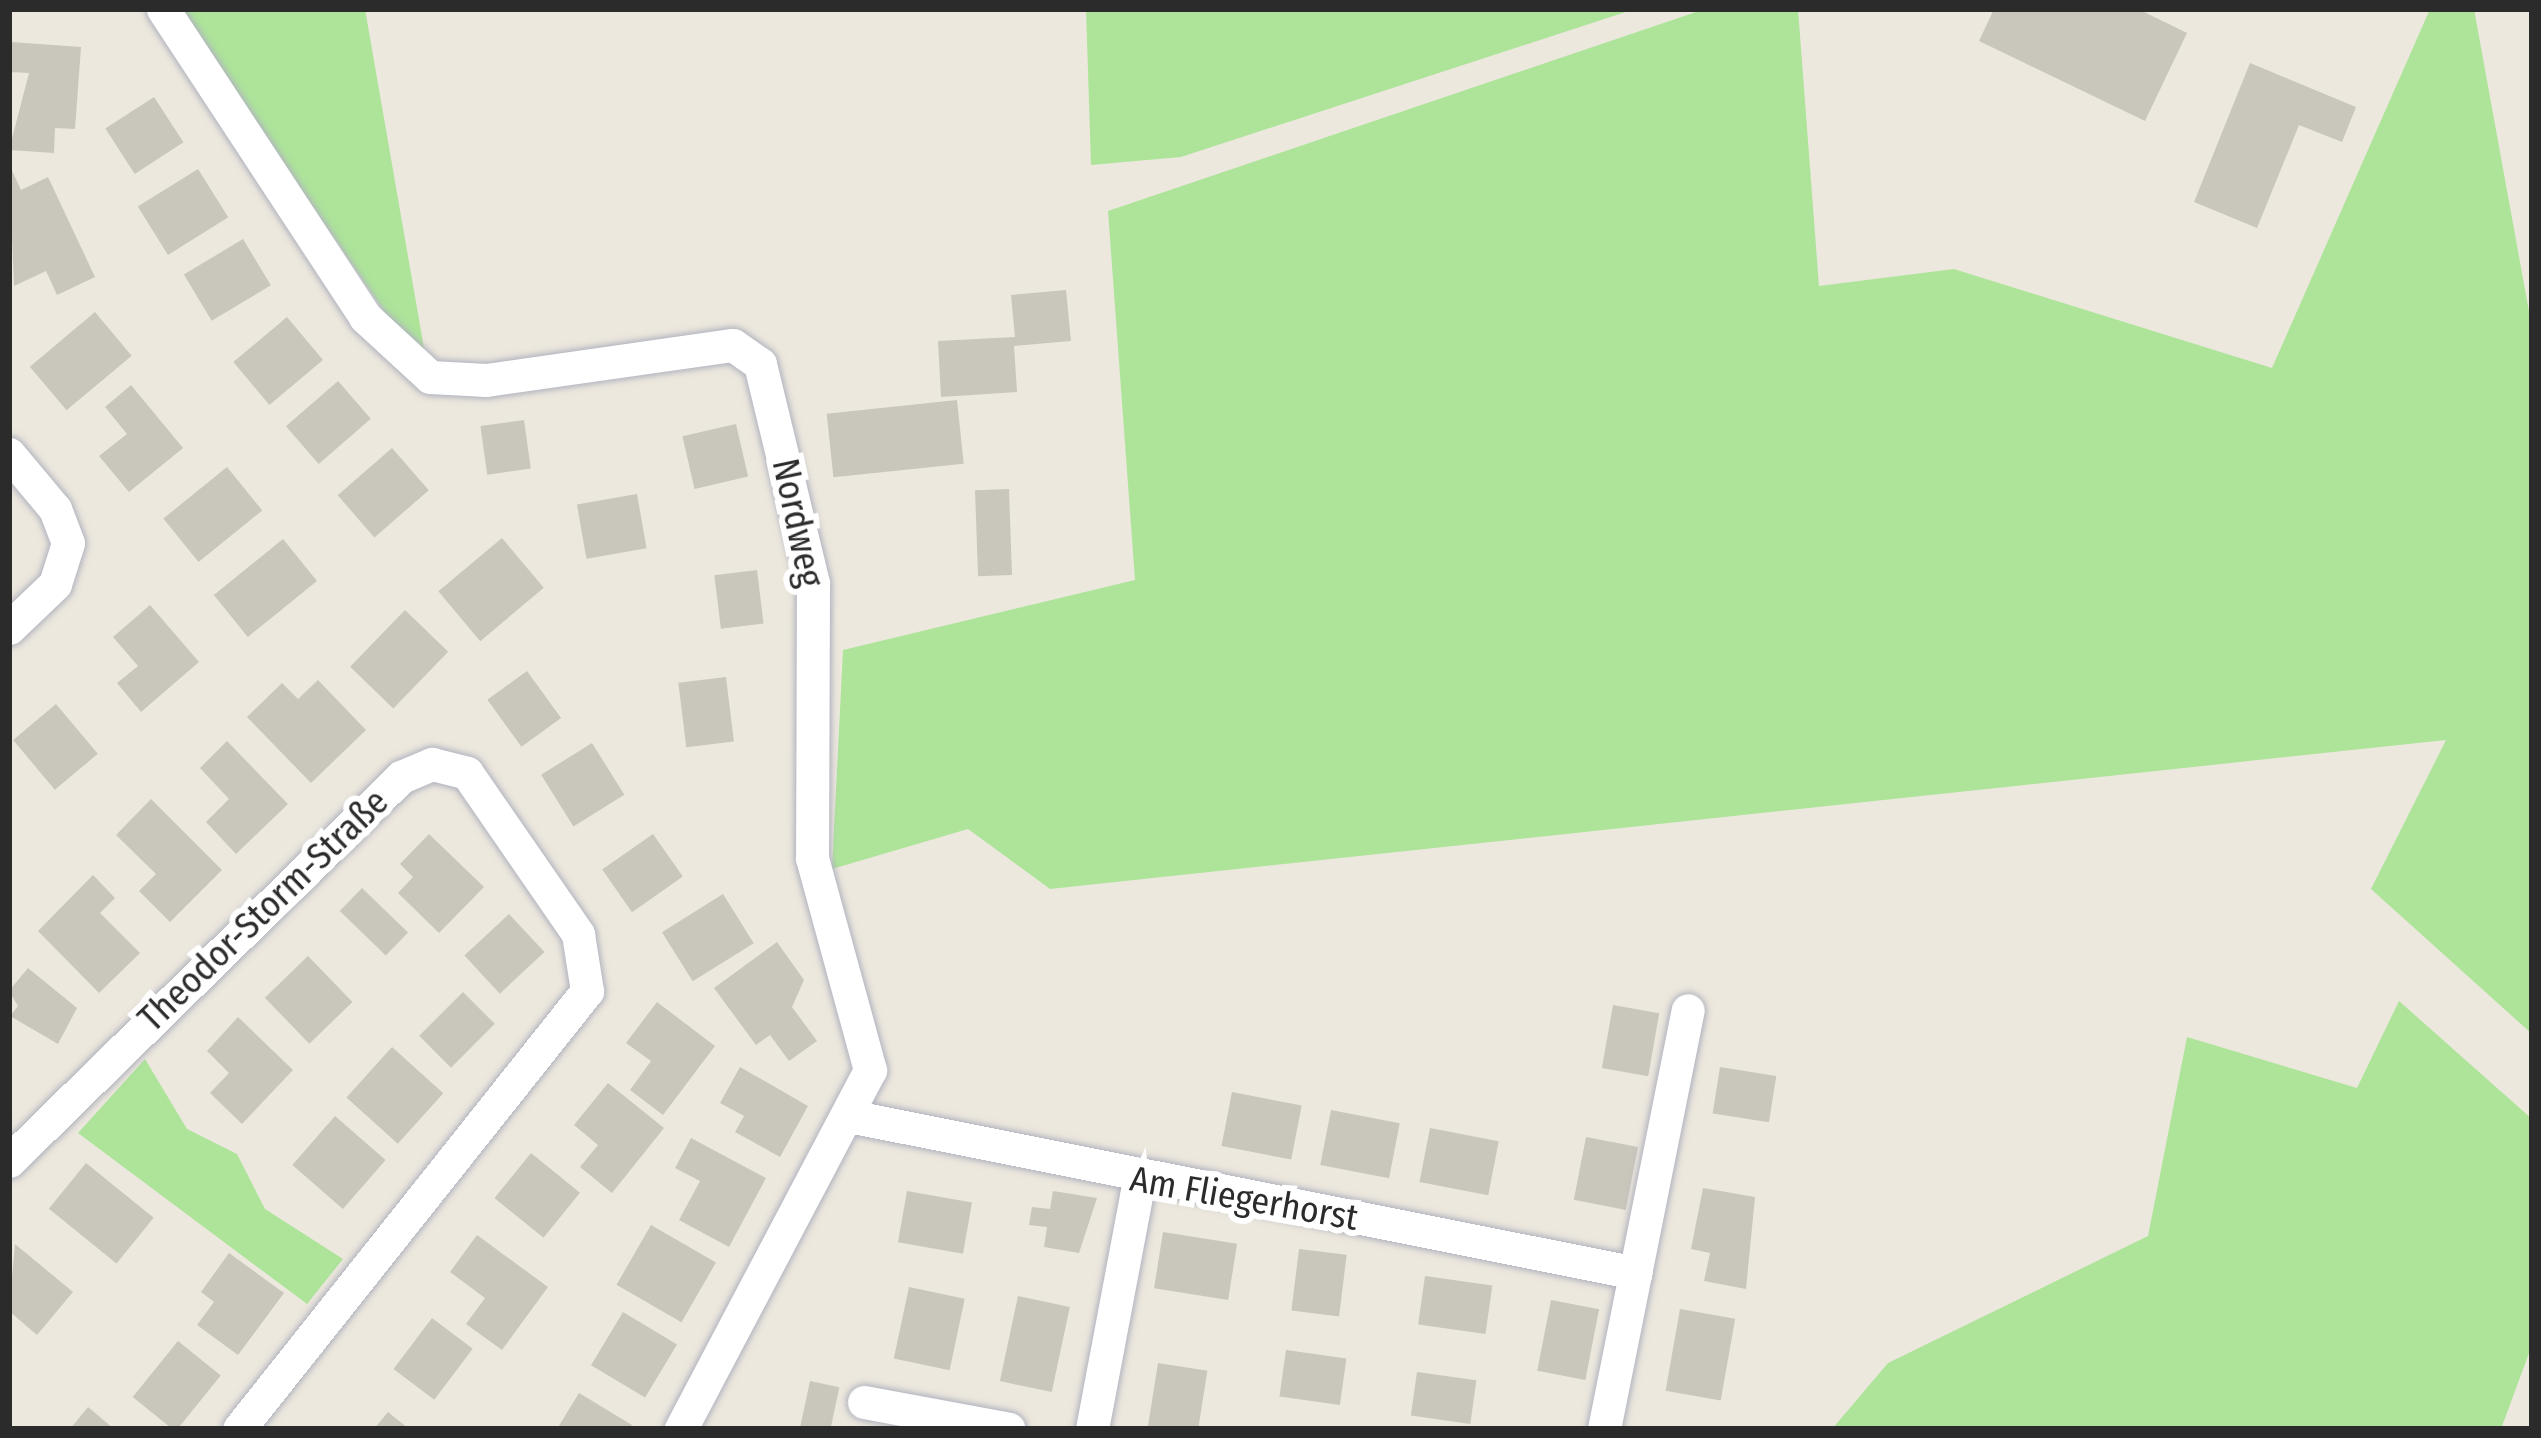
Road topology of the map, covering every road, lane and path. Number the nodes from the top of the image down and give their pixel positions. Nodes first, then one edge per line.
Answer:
1 (164, 9) edge
2 (9, 454) edge
3 (9, 628) edge
4 (1688, 1010) dead end
5 (854, 1117) junction
6 (9, 1161) edge
7 (1139, 1180) junction
8 (1636, 1273) junction
9 (864, 1402) dead end
10 (239, 1429) edge
11 (681, 1429) edge
12 (1010, 1429) edge
13 (1092, 1429) edge
14 (1604, 1429) edge

1 - 5 street, Nordweg
2 - 3 street
4 - 8 street
5 - 7 street, Am Fliegerhorst
5 - 11 street, Nordweg
6 - 10 street, Theodor-Storm-Straße
7 - 8 street, Am Fliegerhorst
7 - 13 street
8 - 14 street
9 - 12 street

